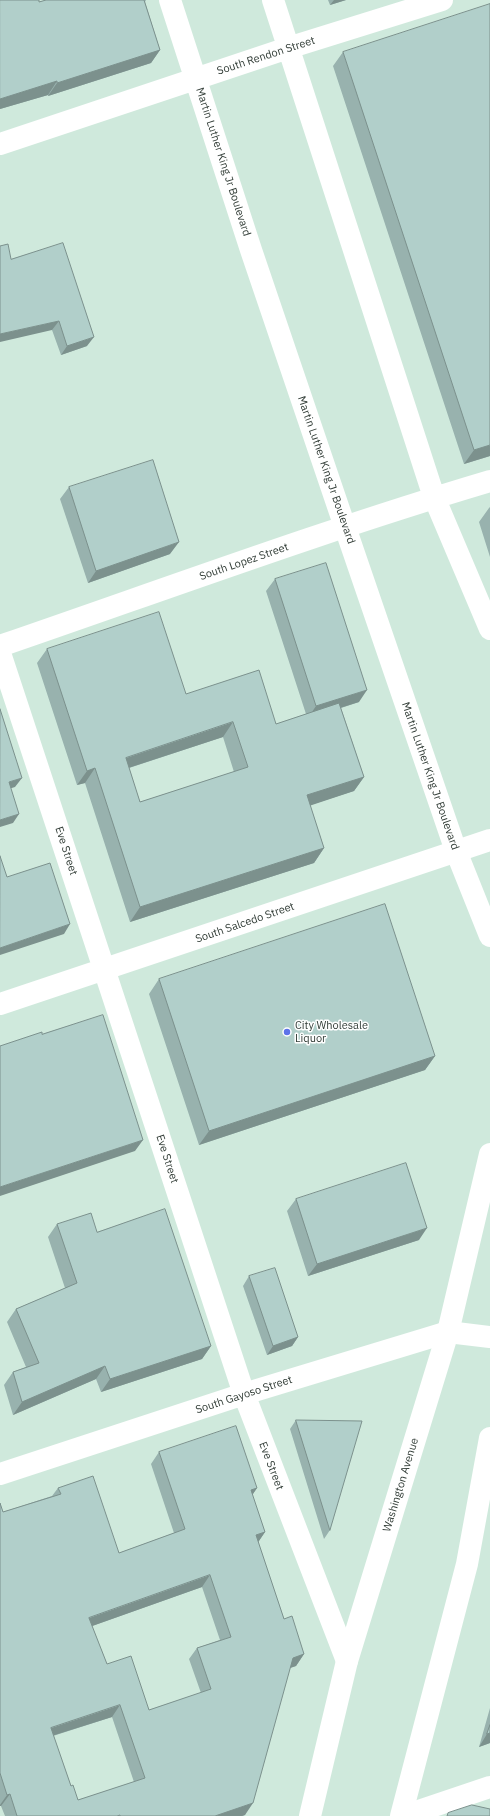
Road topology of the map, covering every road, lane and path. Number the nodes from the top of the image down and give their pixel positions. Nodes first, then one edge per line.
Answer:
1 (170, 0) edge
2 (272, 0) edge
3 (442, 0) edge
4 (288, 48) junction
5 (196, 79) junction
6 (0, 144) edge
7 (490, 481) edge
8 (434, 497) junction
9 (345, 527) junction
10 (490, 629) edge
11 (0, 646) edge
12 (0, 653) edge
13 (490, 840) edge
14 (456, 851) junction
15 (490, 936) edge
16 (106, 970) junction
17 (0, 1004) edge
18 (490, 1154) edge
19 (448, 1332) junction
20 (490, 1337) edge
21 (244, 1394) junction
22 (490, 1438) edge
23 (0, 1474) edge
24 (347, 1661) junction
25 (490, 1787) edge
26 (310, 1816) edge
27 (403, 1816) edge

1 - 5 street, Martin Luther King Jr Boulevard
2 - 4 street
3 - 4 street, South Rendon Street
4 - 5 street, South Rendon Street
4 - 8 street
5 - 6 street, South Rendon Street
5 - 9 street, Martin Luther King Jr Boulevard
7 - 8 street, South Lopez Street
8 - 9 street, South Lopez Street
8 - 10 street
9 - 11 street, South Lopez Street
9 - 14 street, Martin Luther King Jr Boulevard
12 - 16 street, Eve Street
13 - 14 street, South Salcedo Street
14 - 15 street, Martin Luther King Jr Boulevard
14 - 16 street, South Salcedo Street
16 - 17 street, South Salcedo Street
16 - 21 street, Eve Street
18 - 19 street, Washington Avenue
19 - 20 street, South Gayoso Street
19 - 21 street, South Gayoso Street
19 - 24 street, Washington Avenue
21 - 23 street, South Gayoso Street
21 - 24 street, Eve Street
22 - 27 street
24 - 26 street, Washington Avenue
25 - 27 street

